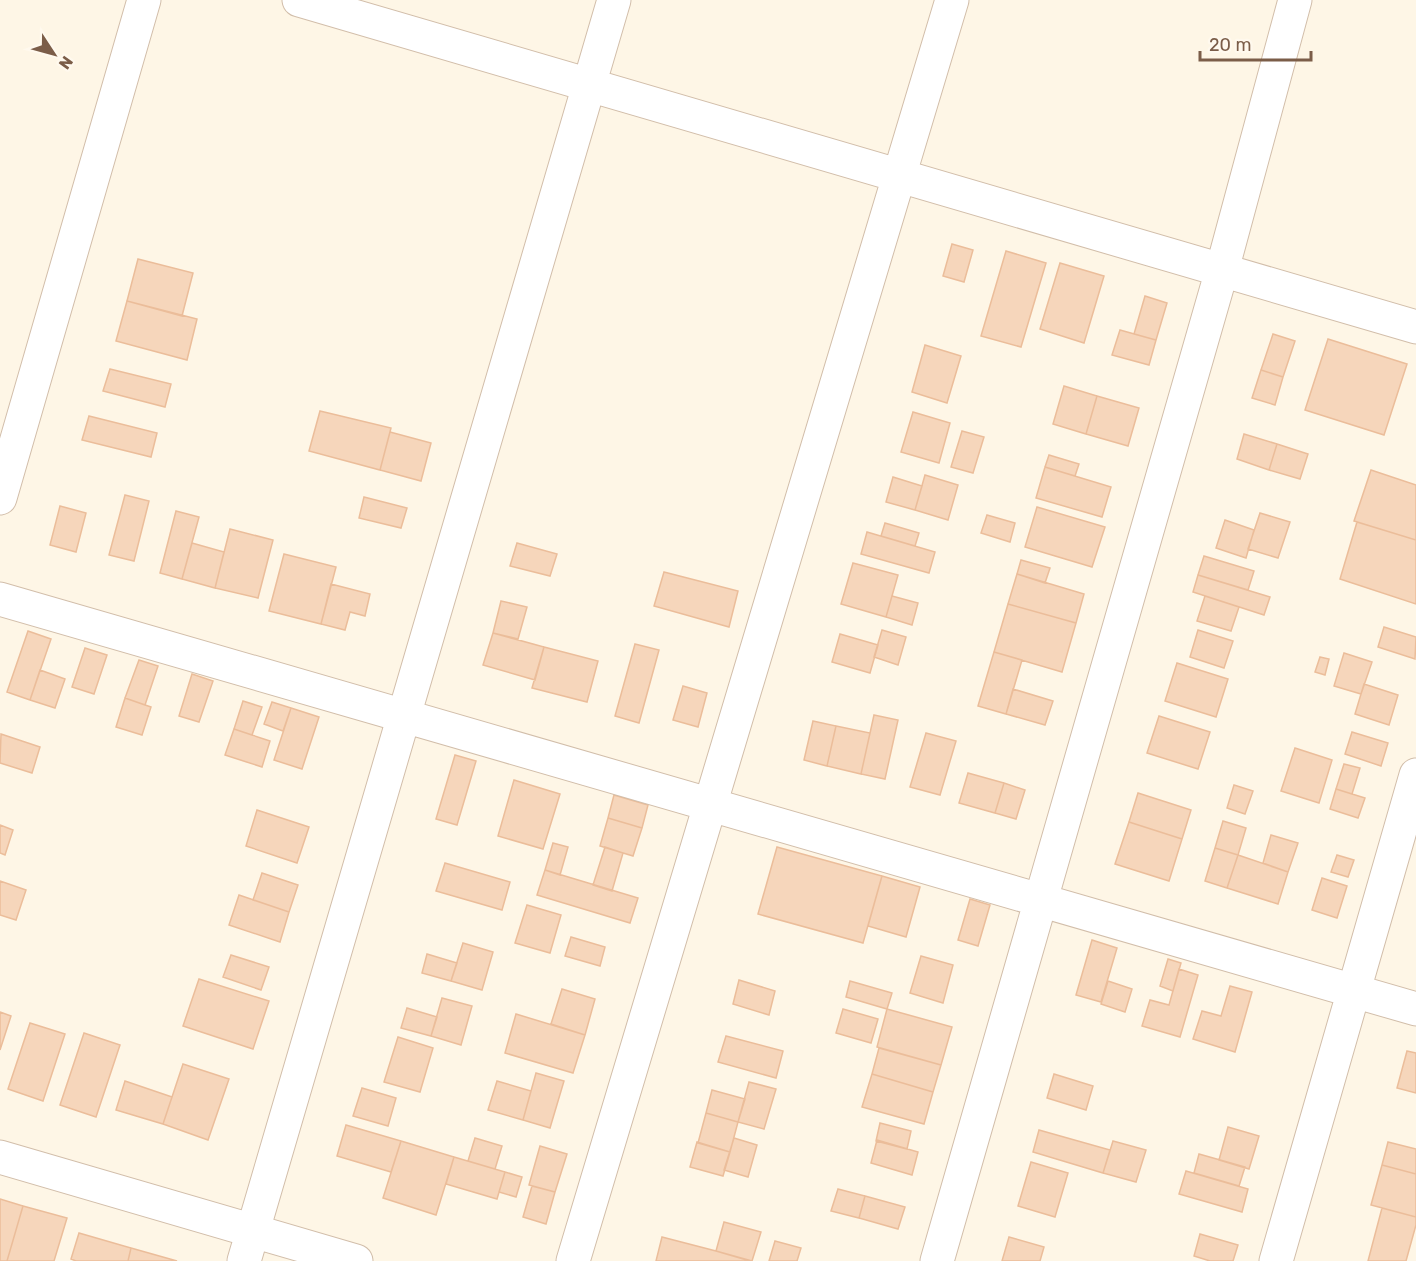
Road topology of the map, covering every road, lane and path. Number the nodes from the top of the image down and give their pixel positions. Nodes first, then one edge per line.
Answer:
1 (144, 0) edge
2 (299, 0) edge
3 (614, 0) edge
4 (952, 0) edge
5 (1295, 0) edge
6 (589, 84) junction
7 (900, 176) junction
8 (1222, 270) junction
9 (1416, 327) edge
10 (0, 498) edge
11 (0, 599) edge
12 (404, 716) junction
13 (1416, 775) edge
14 (710, 804) junction
15 (1040, 900) junction
16 (1353, 991) junction
17 (1416, 1009) edge
18 (0, 1157) edge
19 (249, 1246) edge
20 (356, 1261) edge
21 (573, 1261) edge
22 (937, 1261) edge
23 (1276, 1261) edge

1 - 10 street
2 - 6 street
3 - 6 street
4 - 7 street
5 - 8 street
6 - 7 street
6 - 12 street
7 - 8 street
7 - 14 street
8 - 9 street
8 - 15 street
11 - 12 street
12 - 14 street
12 - 19 street
13 - 16 street
14 - 15 street
14 - 21 street
15 - 16 street
15 - 22 street
16 - 17 street
16 - 23 street
18 - 19 street
19 - 20 street

